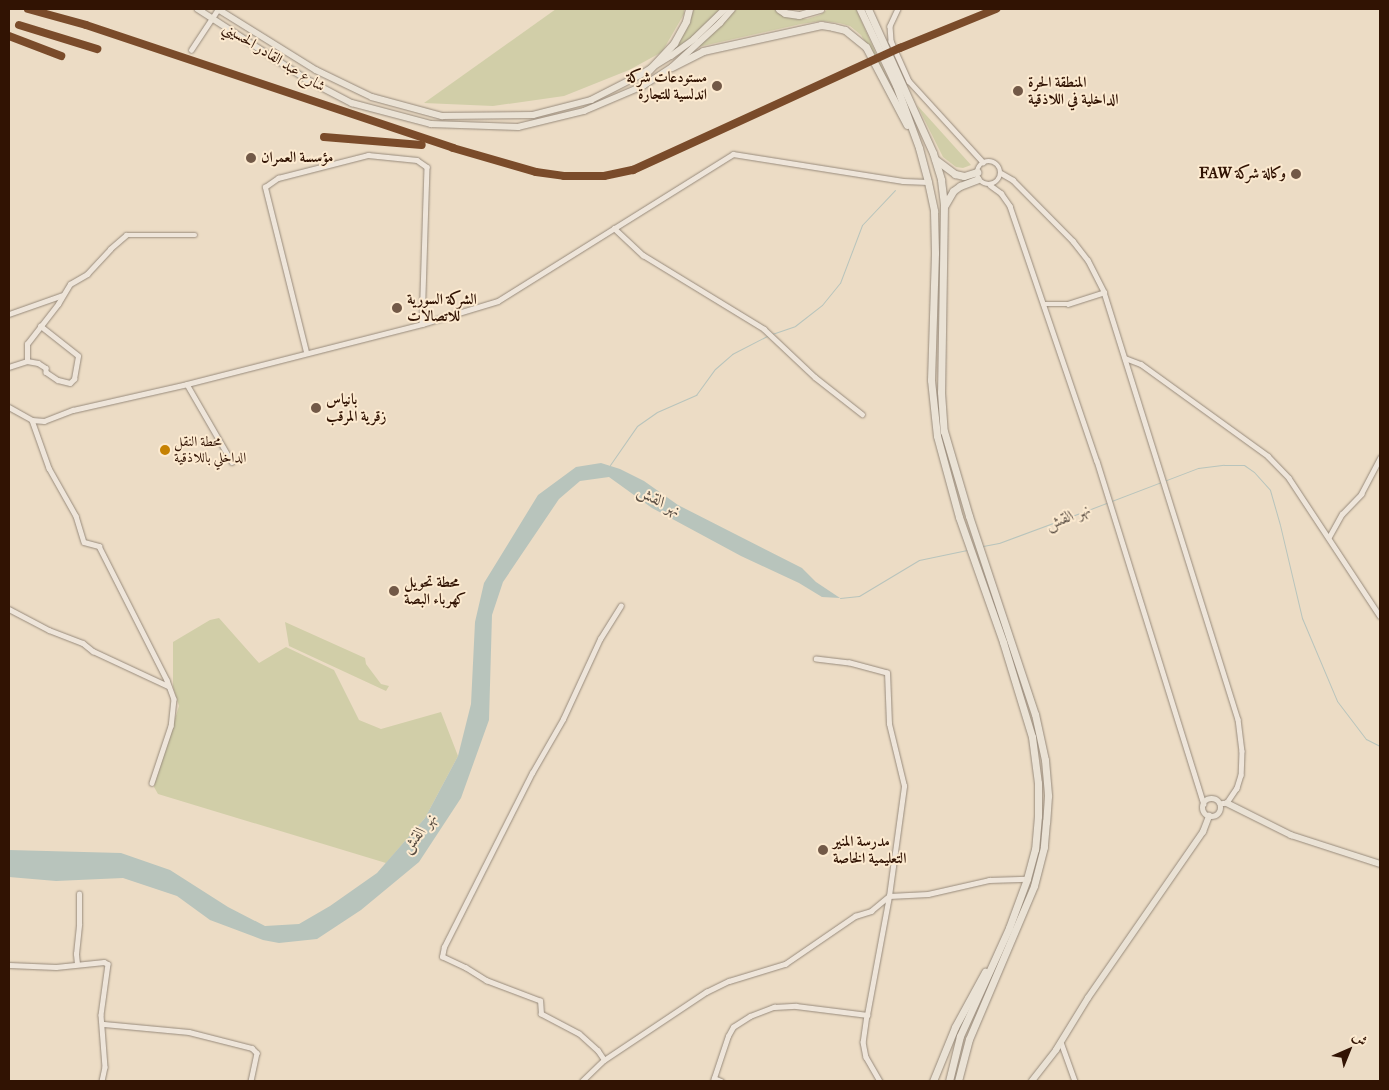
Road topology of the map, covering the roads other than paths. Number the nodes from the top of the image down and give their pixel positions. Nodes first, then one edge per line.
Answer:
1 (198, 9) edge
2 (218, 9) edge
3 (689, 9) edge
4 (725, 9) edge
5 (732, 9) edge
6 (780, 9) edge
7 (820, 9) edge
8 (860, 9) edge
9 (868, 9) edge
10 (898, 9) edge
11 (212, 18) junction
12 (191, 50) dead end
13 (672, 67) junction
14 (648, 70) junction
15 (914, 136) junction
16 (935, 159) junction
17 (983, 162) junction
18 (1001, 173) junction
19 (977, 175) junction
20 (928, 182) junction
21 (990, 185) junction
22 (944, 205) junction
23 (614, 228) junction
24 (195, 235) dead end
25 (1104, 292) junction
26 (63, 295) junction
27 (1043, 304) junction
28 (9, 314) edge
29 (422, 324) junction
30 (40, 326) junction
31 (306, 352) junction
32 (1125, 358) junction
33 (27, 361) junction
34 (9, 367) edge
35 (187, 384) junction
36 (9, 407) edge
37 (862, 414) dead end
38 (32, 420) junction
39 (1380, 458) edge
40 (232, 462) dead end
41 (1329, 538) junction
42 (621, 606) dead end
43 (9, 609) edge
44 (1380, 616) edge
45 (816, 659) dead end
46 (168, 686) junction
47 (152, 783) dead end
48 (1227, 803) junction
49 (1204, 804) junction
50 (1220, 804) junction
51 (1209, 816) junction
52 (1380, 864) edge
53 (1028, 879) junction
54 (79, 894) dead end
55 (890, 896) junction
56 (1009, 928) junction
57 (77, 964) junction
58 (9, 965) edge
59 (867, 1015) junction
60 (104, 1024) junction
61 (1061, 1042) junction
62 (604, 1060) junction
63 (713, 1080) edge
64 (102, 1081) edge
65 (251, 1081) edge
66 (582, 1081) edge
67 (721, 1081) edge
68 (880, 1081) edge
69 (933, 1081) edge
70 (949, 1081) edge
71 (958, 1081) edge
72 (1032, 1081) edge
73 (1075, 1081) edge

1 - 11 main road, شارع عبد القادر الحسيني
2 - 11 street
2 - 14 main road, شارع عبد القادر الحسيني
3 - 14 highway
4 - 14 main road, شارع عبد القادر الحسيني
5 - 13 main road, شارع عبد القادر الحسيني
6 - 7 highway
8 - 15 highway
9 - 16 highway
10 - 17 street
11 - 12 street
11 - 13 main road, شارع عبد القادر الحسيني
13 - 15 highway
15 - 20 highway
16 - 19 highway
16 - 22 highway
17 - 18 street
17 - 19 street
18 - 21 street
18 - 25 street
19 - 21 street
19 - 22 highway
20 - 23 street
20 - 53 highway
21 - 27 street
22 - 71 highway
23 - 29 street
23 - 37 street
24 - 26 street
25 - 27 street
25 - 32 street
26 - 28 street
26 - 30 street
27 - 49 street
29 - 31 street
29 - 31 street
30 - 33 street
30 - 33 street
31 - 35 street
32 - 41 street
32 - 48 street
33 - 34 street
35 - 38 street
35 - 40 street
36 - 38 street
38 - 46 street
39 - 41 street
41 - 44 street
42 - 62 street
43 - 46 street
45 - 55 street
46 - 47 street
48 - 50 street
48 - 52 main road
49 - 50 main road
49 - 51 main road
50 - 51 main road
51 - 61 main road
53 - 55 street
53 - 56 highway
54 - 57 street
55 - 59 street
55 - 62 street
56 - 69 highway
56 - 70 highway
57 - 58 street
57 - 60 street
59 - 63 street
59 - 68 street
60 - 64 street
60 - 65 street
61 - 72 main road
61 - 73 street
62 - 66 street
63 - 67 street

